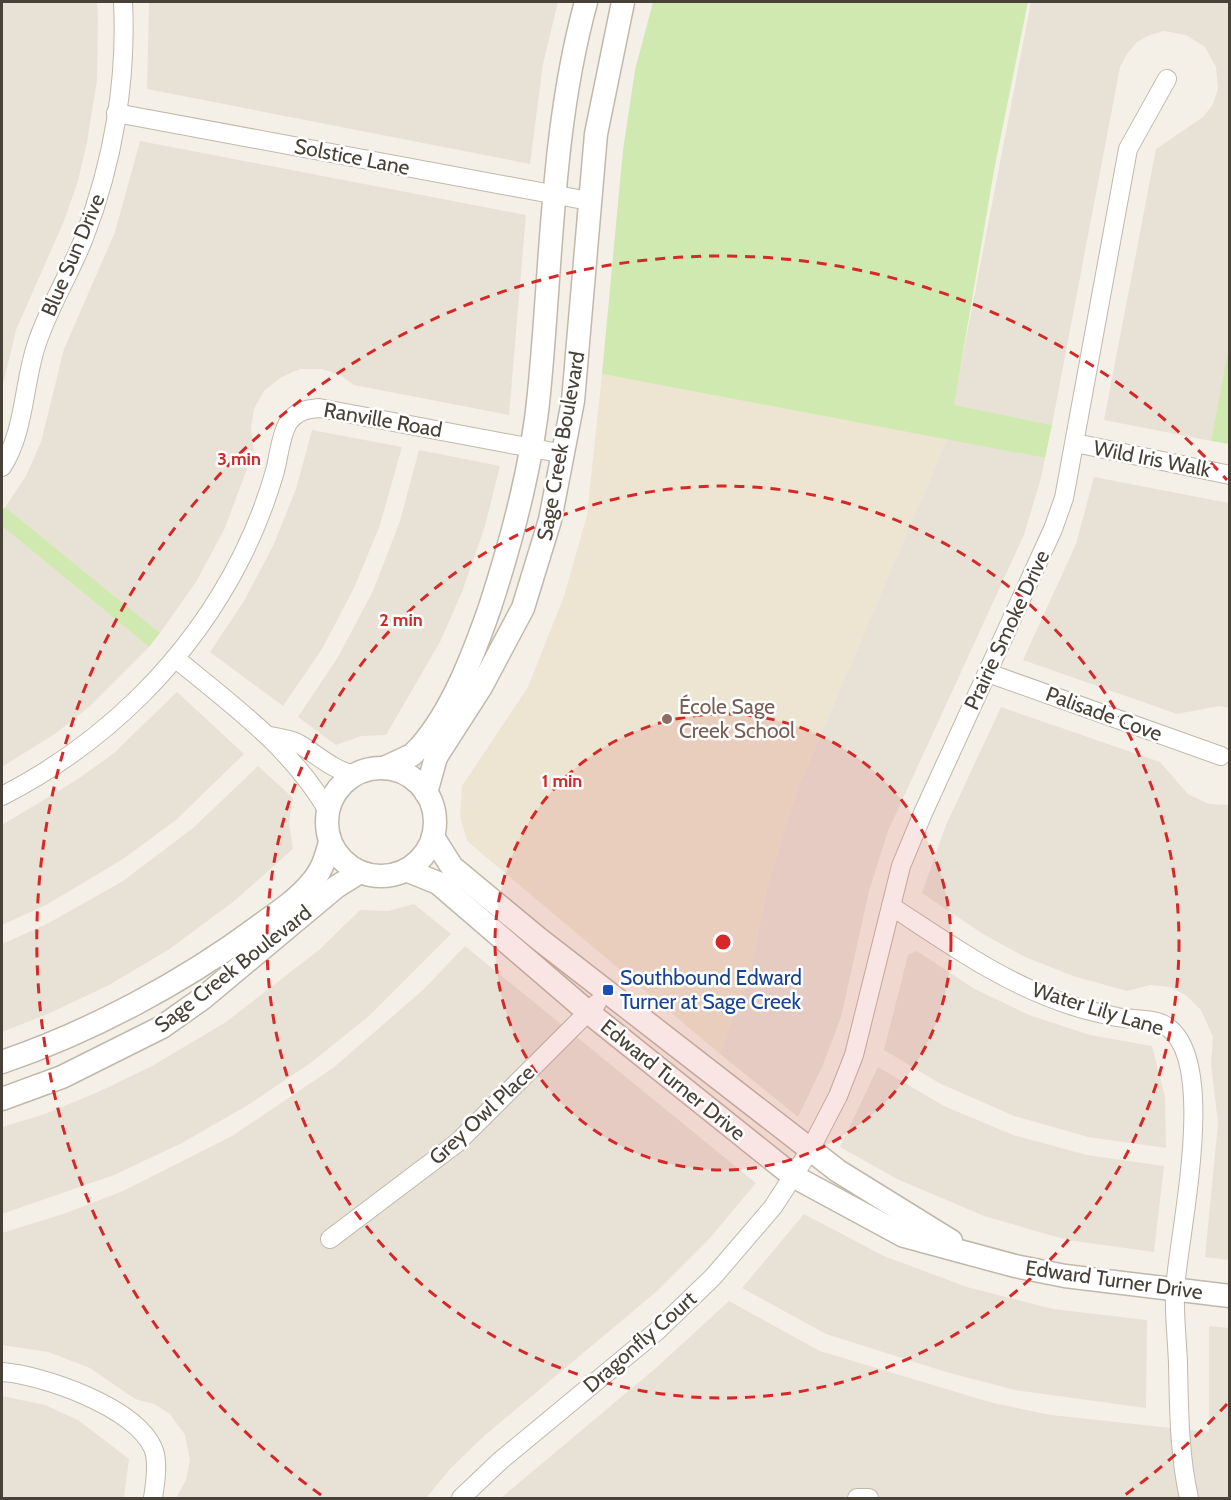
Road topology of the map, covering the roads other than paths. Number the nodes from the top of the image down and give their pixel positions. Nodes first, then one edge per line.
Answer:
1 (123, 2) edge
2 (586, 2) edge
3 (623, 2) edge
4 (1167, 79) dead end
5 (116, 113) junction
6 (553, 195) junction
7 (589, 201) junction
8 (1075, 443) junction
9 (531, 447) junction
10 (564, 454) junction
11 (2, 468) edge
12 (1230, 475) edge
13 (175, 658) junction
14 (987, 673) junction
15 (270, 736) junction
16 (1221, 756) dead end
17 (384, 768) junction
18 (354, 775) junction
19 (426, 793) junction
20 (2, 796) edge
21 (328, 811) junction
22 (433, 837) junction
23 (330, 842) junction
24 (406, 870) junction
25 (360, 872) junction
26 (891, 906) junction
27 (593, 1008) junction
28 (2, 1062) edge
29 (2, 1099) edge
30 (801, 1164) junction
31 (330, 1239) dead end
32 (964, 1250) junction
33 (1175, 1289) junction
34 (1230, 1296) edge
35 (2, 1372) edge
36 (153, 1498) edge
37 (461, 1498) edge
38 (857, 1498) edge
39 (869, 1498) edge
40 (1189, 1498) edge

1 - 5 street, Blue Sun Drive
2 - 6 street, Sage Creek Boulevard
3 - 7 street, Sage Creek Boulevard
4 - 8 street, Prairie Smoke Drive
5 - 6 street, Solstice Lane
5 - 11 street, Blue Sun Drive
6 - 7 street, Solstice Lane
6 - 9 street, Sage Creek Boulevard
7 - 10 street, Sage Creek Boulevard
8 - 12 street, Wild Iris Walk
8 - 14 street, Prairie Smoke Drive
9 - 10 street, Ranville Road
9 - 13 street, Ranville Road
9 - 17 street, Sage Creek Boulevard
10 - 19 street, Sage Creek Boulevard
13 - 15 street
13 - 20 street, Ranville Road
14 - 16 street, Palisade Cove
14 - 26 street, Prairie Smoke Drive
15 - 18 street
15 - 21 street
17 - 18 street
17 - 19 street
18 - 21 street
19 - 22 street
21 - 23 street
22 - 24 street
22 - 30 street, Edward Turner Drive
23 - 25 street
23 - 28 street, Sage Creek Boulevard
24 - 25 street
24 - 27 street, Edward Turner Drive
25 - 29 street, Sage Creek Boulevard
26 - 30 street, Prairie Smoke Drive
26 - 33 street, Water Lily Lane
27 - 30 street, Edward Turner Drive
27 - 31 street, Grey Owl Place
30 - 32 street, Edward Turner Drive
30 - 32 street, Edward Turner Drive
30 - 37 street, Dragonfly Court
32 - 33 street, Edward Turner Drive
33 - 34 street, Edward Turner Drive
33 - 40 street, Water Lily Lane
35 - 36 street
38 - 39 street

